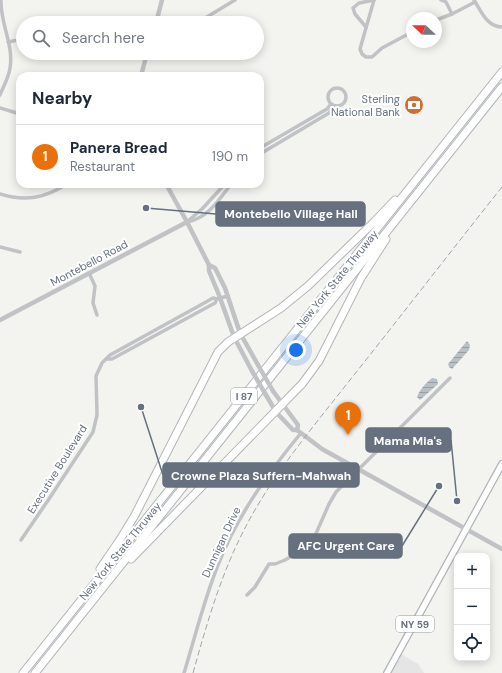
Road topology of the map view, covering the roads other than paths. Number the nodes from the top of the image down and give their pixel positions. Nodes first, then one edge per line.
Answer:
1 (1, 0) edge
2 (162, 0) edge
3 (235, 0) edge
4 (374, 0) edge
5 (441, 0) edge
6 (475, 1) edge
7 (452, 14) junction
8 (158, 16) edge
9 (209, 16) edge
10 (442, 18) edge
11 (366, 27) junction
12 (502, 27) edge
13 (406, 35) edge
14 (16, 40) edge
15 (8, 42) junction
16 (145, 60) edge
17 (142, 72) edge
18 (502, 72) edge
19 (502, 87) edge
20 (0, 95) edge
21 (333, 105) junction
22 (0, 108) edge
23 (16, 113) edge
24 (299, 128) junction
25 (264, 146) edge
26 (264, 151) edge
27 (438, 152) junction
28 (445, 158) junction
29 (59, 188) edge
30 (168, 188) edge
31 (226, 188) edge
32 (0, 195) edge
33 (187, 222) junction
34 (0, 247) edge
35 (20, 252) dead end
36 (209, 265) junction
37 (89, 273) junction
38 (228, 296) junction
39 (218, 298) junction
40 (97, 315) dead end
41 (0, 320) edge
42 (237, 335) junction
43 (450, 378) dead end
44 (283, 405) junction
45 (276, 412) junction
46 (299, 431) junction
47 (502, 464) edge
48 (359, 469) junction
49 (466, 530) junction
50 (21, 540) dead end
51 (502, 549) edge
52 (247, 595) dead end
53 (90, 603) junction
54 (50, 639) junction
55 (23, 673) edge
56 (34, 673) edge
57 (184, 673) edge
58 (387, 673) edge

1 - 15 street
2 - 8 street
3 - 9 street
4 - 11 street
4 - 11 street
5 - 7 street
6 - 7 street
6 - 12 street
7 - 10 street
11 - 13 street
14 - 15 street
15 - 20 street
16 - 17 street
18 - 27 highway, New York State Thruway / I 87
19 - 28 highway, New York State Thruway / I 87
21 - 21 street
21 - 24 street
22 - 23 street
24 - 25 street
24 - 26 street
27 - 42 highway
27 - 54 highway, New York State Thruway / I 87
28 - 44 highway
28 - 53 highway, New York State Thruway / I 87
29 - 32 street
30 - 33 street
31 - 33 street
33 - 36 street
33 - 37 street, Montebello Road
34 - 35 street
36 - 38 street
36 - 39 street
37 - 40 street
37 - 41 street, Montebello Road
38 - 39 street, Executive Boulevard
38 - 42 street
39 - 42 street
39 - 50 street, Executive Boulevard
42 - 44 street, bridge
42 - 45 street, bridge
42 - 54 highway
43 - 48 street
44 - 45 highway
44 - 46 street
45 - 46 street
45 - 53 highway
46 - 48 street
46 - 57 street, Dunnigan Drive
47 - 49 main road, NY 59
48 - 49 street
48 - 52 street
49 - 51 street
49 - 58 main road, NY 59
53 - 56 highway, New York State Thruway / I 87
54 - 55 highway, New York State Thruway / I 87

